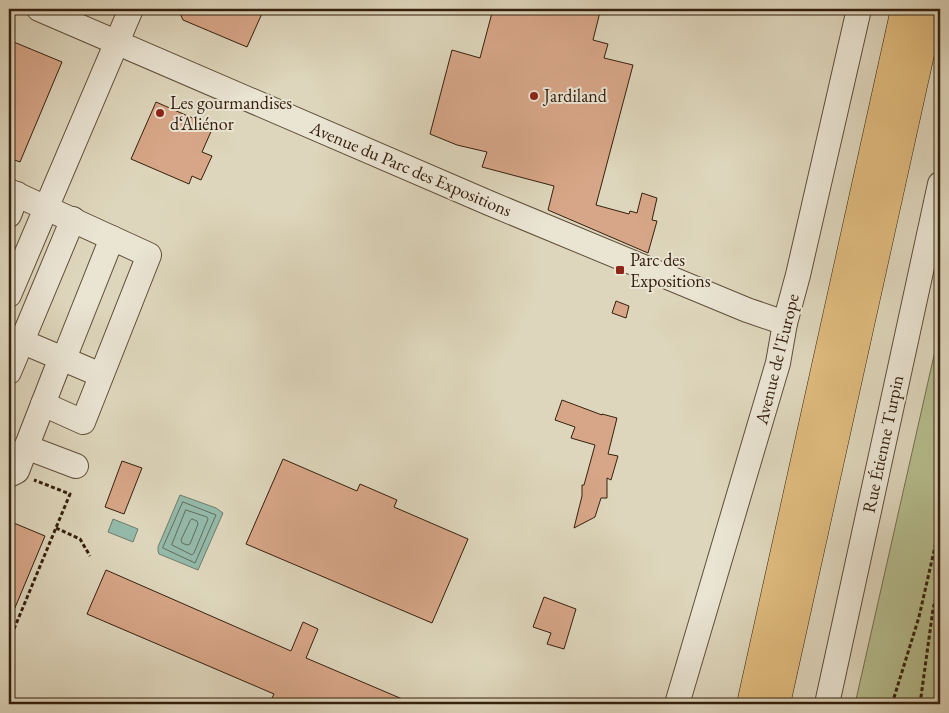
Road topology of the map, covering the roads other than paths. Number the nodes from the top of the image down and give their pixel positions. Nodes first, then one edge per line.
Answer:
1 (39, 9) edge
2 (131, 9) edge
3 (859, 9) edge
4 (904, 9) edge
5 (930, 9) edge
6 (116, 42) junction
7 (940, 184) edge
8 (12, 200) edge
9 (47, 208) junction
10 (73, 219) junction
11 (112, 238) junction
12 (9, 295) edge
13 (785, 323) junction
14 (15, 339) edge
15 (62, 359) junction
16 (9, 372) edge
17 (101, 375) junction
18 (43, 404) junction
19 (26, 447) junction
20 (76, 466) dead end
21 (18, 476) edge
22 (677, 704) edge
23 (751, 704) edge
24 (776, 704) edge
25 (826, 704) edge

1 - 6 street, Avenue du Parc des Expositions
2 - 6 street
3 - 13 street, Avenue de l'Europe
4 - 23 highway
5 - 24 highway
6 - 9 street
6 - 13 street, Avenue du Parc des Expositions
7 - 25 street, Rue Étienne Turpin
8 - 9 street
9 - 10 street
9 - 12 street
10 - 11 street
10 - 14 street
11 - 15 street
11 - 17 street
13 - 22 street, Avenue de l'Europe
14 - 15 street
14 - 16 street
15 - 17 street
15 - 18 street
17 - 18 street
18 - 19 street
19 - 20 street
19 - 21 street

